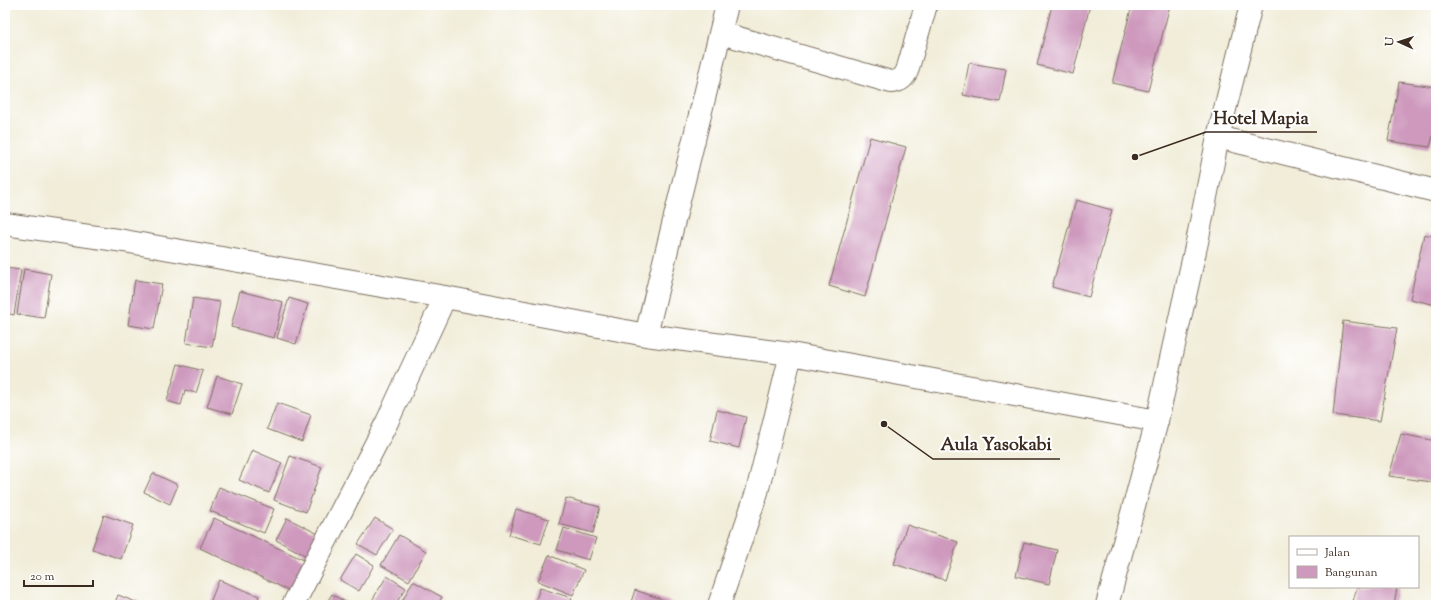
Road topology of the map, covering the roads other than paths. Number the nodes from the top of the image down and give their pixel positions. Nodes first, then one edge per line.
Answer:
1 (727, 5) edge
2 (926, 5) edge
3 (1251, 5) edge
4 (720, 33) junction
5 (1218, 137) junction
6 (1436, 191) edge
7 (5, 224) edge
8 (445, 297) junction
9 (646, 335) junction
10 (791, 354) junction
11 (1157, 421) junction
12 (293, 605) edge
13 (719, 605) edge
14 (1107, 605) edge

1 - 4 street
2 - 4 street
3 - 5 street
4 - 9 street
5 - 6 street
5 - 11 street
7 - 8 street
8 - 9 street
8 - 12 street
9 - 10 street
10 - 11 street
10 - 13 street
11 - 14 street

